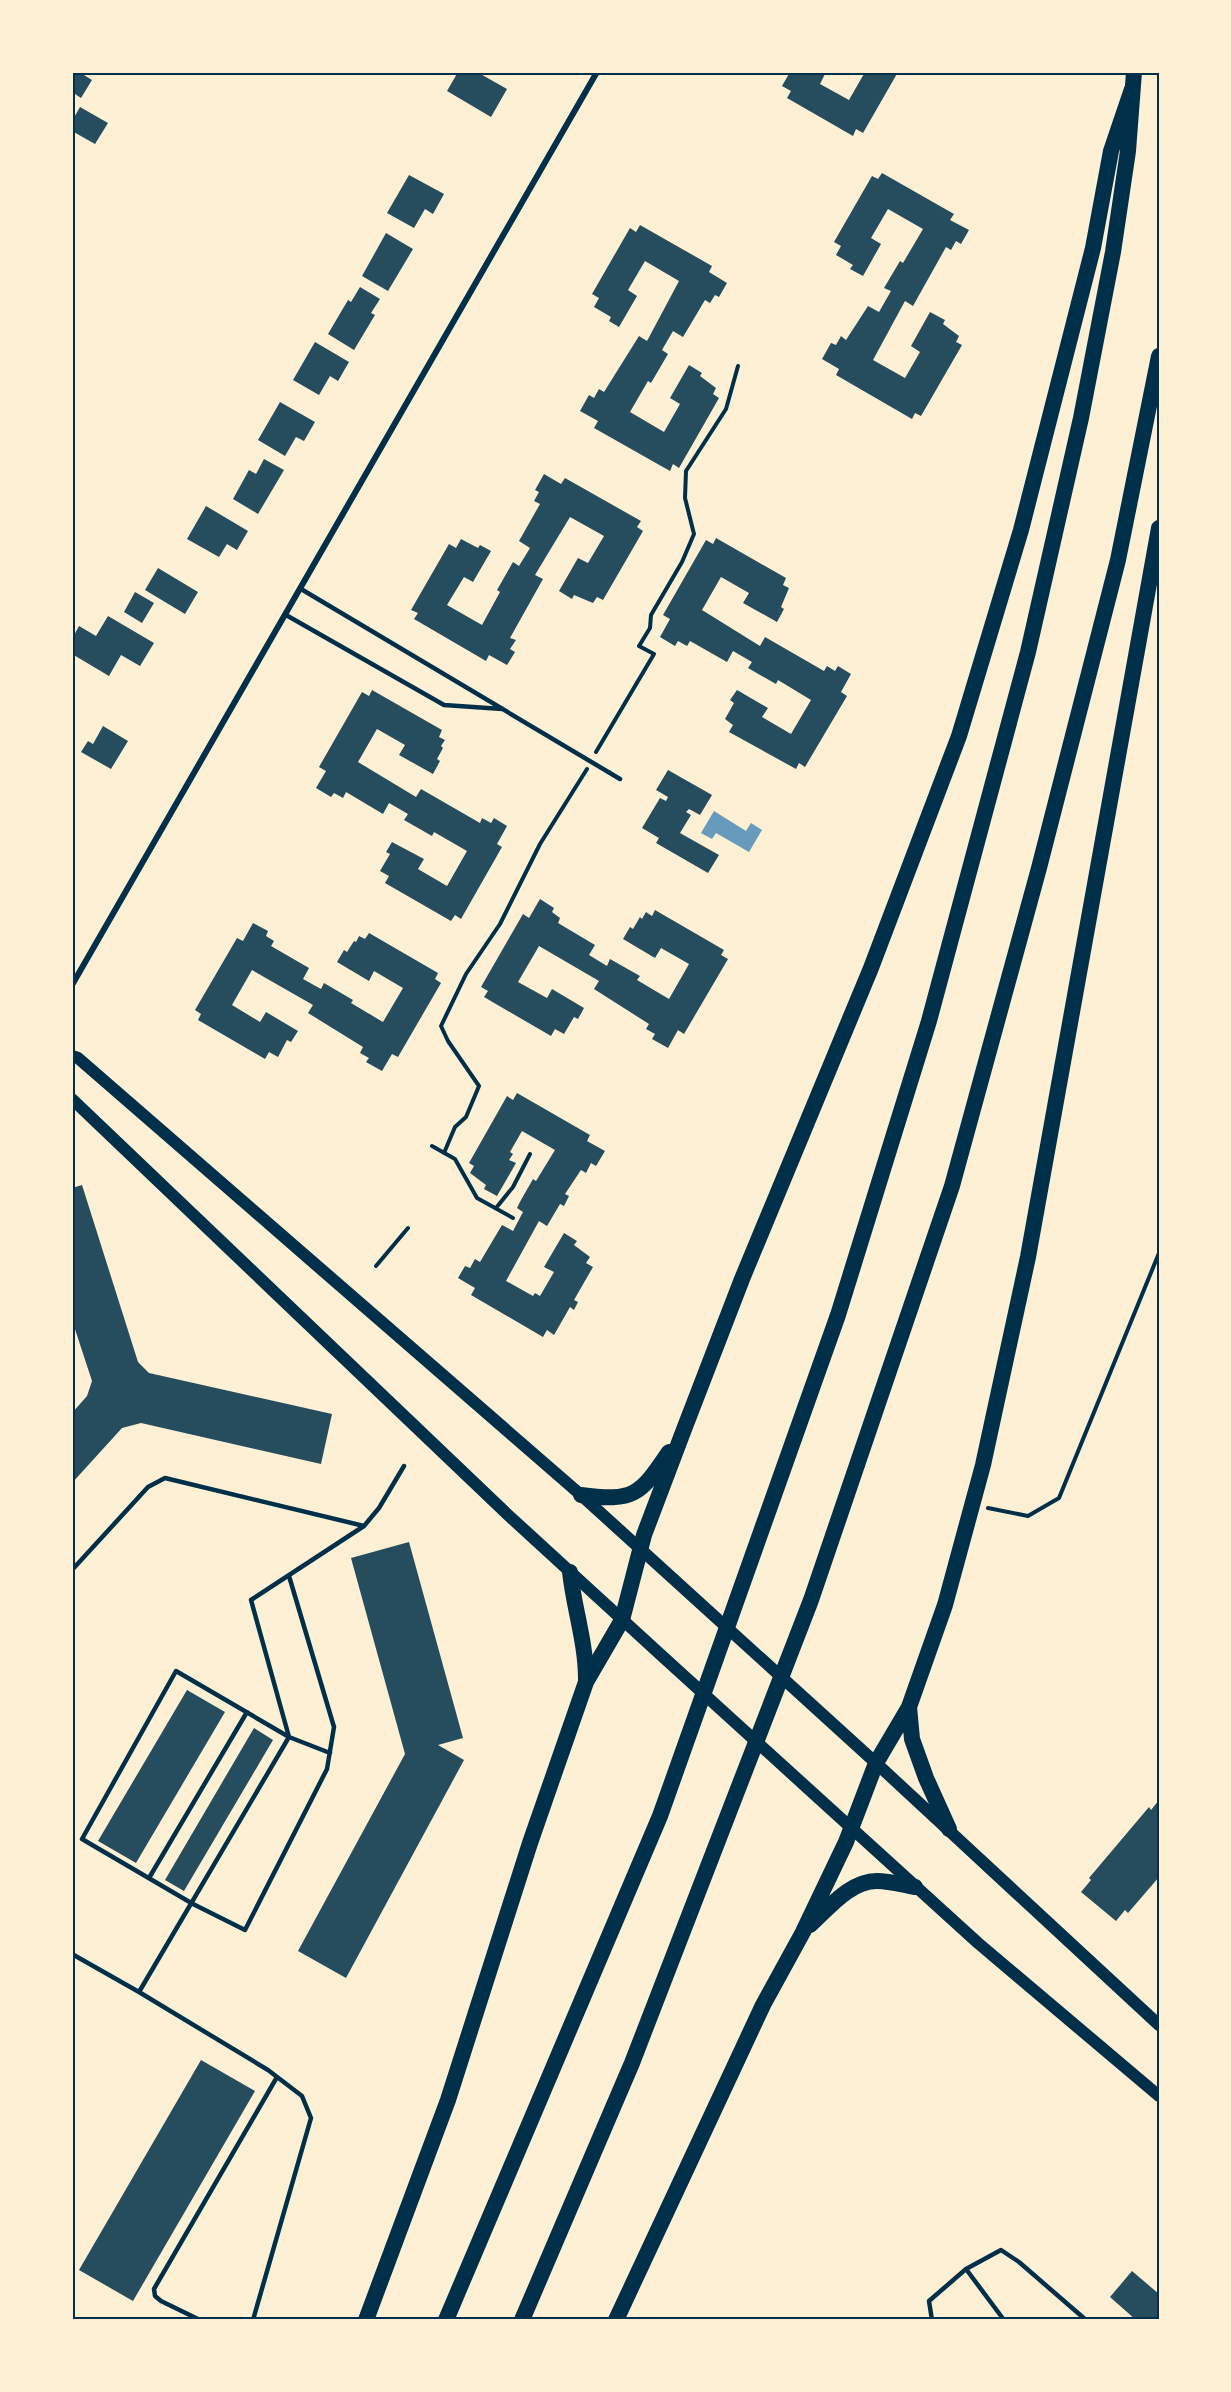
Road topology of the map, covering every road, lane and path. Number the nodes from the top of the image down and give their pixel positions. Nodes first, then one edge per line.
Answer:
1 (597, 72) edge
2 (1133, 80) edge
3 (1159, 356) edge
4 (738, 366) dead end
5 (1159, 528) edge
6 (301, 589) junction
7 (286, 615) junction
8 (505, 709) junction
9 (591, 761) junction
10 (620, 780) dead end
11 (72, 985) edge
12 (72, 1056) edge
13 (72, 1099) edge
14 (432, 1146) dead end
15 (444, 1153) junction
16 (530, 1154) dead end
17 (496, 1208) junction
18 (513, 1218) dead end
19 (408, 1227) dead end
20 (1159, 1253) edge
21 (376, 1266) dead end
22 (683, 1432) junction
23 (404, 1466) dead end
24 (581, 1495) junction
25 (972, 1505) junction
26 (364, 1526) junction
27 (642, 1550) junction
28 (72, 1570) edge
29 (570, 1572) junction
30 (289, 1576) junction
31 (622, 1620) junction
32 (586, 1682) junction
33 (909, 1707) junction
34 (247, 1712) junction
35 (289, 1737) junction
36 (330, 1753) junction
37 (876, 1763) junction
38 (851, 1827) junction
39 (949, 1829) junction
40 (149, 1878) junction
41 (915, 1887) junction
42 (193, 1904) junction
43 (803, 1932) junction
44 (72, 1954) edge
45 (139, 1992) junction
46 (1159, 2025) edge
47 (277, 2077) junction
48 (1159, 2096) edge
49 (966, 2269) junction
50 (200, 2320) edge
51 (254, 2320) edge
52 (366, 2320) edge
53 (446, 2320) edge
54 (522, 2320) edge
55 (616, 2320) edge
56 (932, 2320) edge
57 (1004, 2320) edge
58 (1086, 2320) edge

1 - 6 street
2 - 22 highway
2 - 53 highway
3 - 54 highway
4 - 9 path
5 - 25 highway
6 - 7 street
6 - 8 lane
7 - 8 lane
7 - 11 street
8 - 9 lane
9 - 10 lane
9 - 15 path
12 - 24 main road
13 - 29 main road
14 - 15 path
15 - 17 path
16 - 17 path
17 - 18 path
19 - 21 path
20 - 25 path
22 - 24 highway
22 - 27 highway
23 - 26 lane
24 - 27 main road
25 - 33 highway
26 - 28 lane
26 - 30 lane
27 - 31 highway
27 - 37 main road
29 - 31 main road
29 - 32 highway
30 - 35 lane
30 - 36 lane
31 - 32 highway
31 - 38 main road
32 - 52 highway
33 - 37 highway
33 - 39 highway
34 - 35 lane
34 - 40 lane
34 - 40 lane
35 - 36 lane
35 - 42 lane
36 - 42 lane
37 - 38 highway
37 - 39 main road
38 - 41 main road
38 - 43 highway
39 - 46 main road
40 - 42 lane
41 - 43 highway
41 - 48 main road
42 - 45 lane
43 - 55 highway
44 - 45 lane
45 - 47 lane
47 - 50 lane
47 - 51 lane
49 - 56 lane
49 - 57 lane
49 - 58 lane

